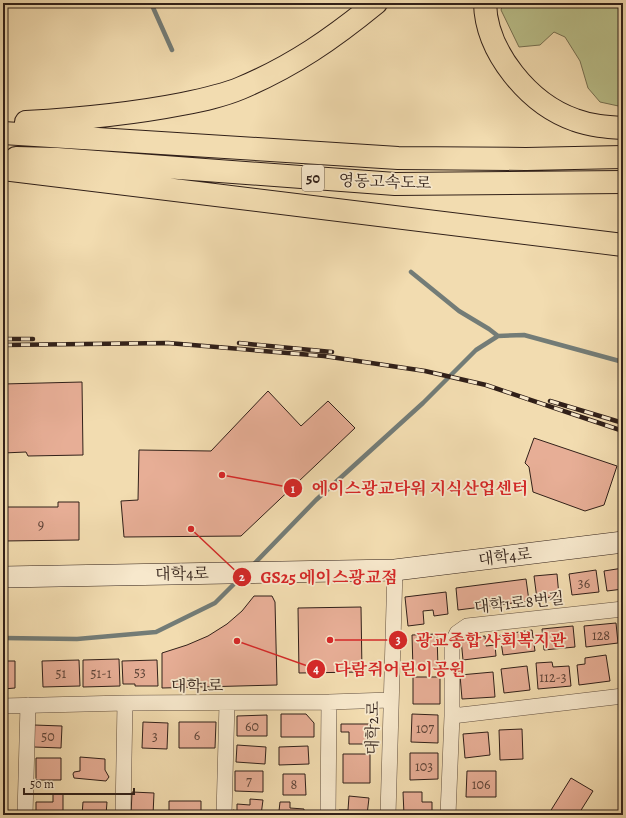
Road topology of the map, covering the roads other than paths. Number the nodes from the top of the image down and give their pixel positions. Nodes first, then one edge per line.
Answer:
1 (376, 3) edge
2 (486, 3) edge
3 (3, 123) edge
4 (623, 128) edge
5 (3, 133) edge
6 (3, 158) edge
7 (623, 158) edge
8 (3, 169) edge
9 (623, 182) edge
10 (623, 245) edge
11 (623, 542) edge
12 (394, 570) junction
13 (3, 577) edge
14 (623, 609) edge
15 (623, 696) edge
16 (390, 700) junction
17 (329, 702) junction
18 (125, 703) junction
19 (227, 703) junction
20 (3, 706) edge
21 (28, 706) junction
22 (452, 716) junction
23 (25, 815) edge
24 (123, 815) edge
25 (224, 815) edge
26 (328, 815) edge
27 (388, 815) edge
28 (448, 815) edge

1 - 3 highway
2 - 4 highway
5 - 7 highway, 영동고속도로 / 50
6 - 9 highway, 영동고속도로 / 50
8 - 10 highway
11 - 12 street, 대학4로
12 - 13 street, 대학4로
12 - 16 street, 대학2로
14 - 22 street, 대학1로8번길
15 - 22 street
16 - 17 street, 대학1로
16 - 27 street, 대학2로
17 - 19 street, 대학1로
17 - 26 street
18 - 19 street, 대학1로
18 - 21 street, 대학1로
18 - 24 street
19 - 25 street
20 - 21 street, 대학1로
21 - 23 street
22 - 28 street, 대학1로8번길

